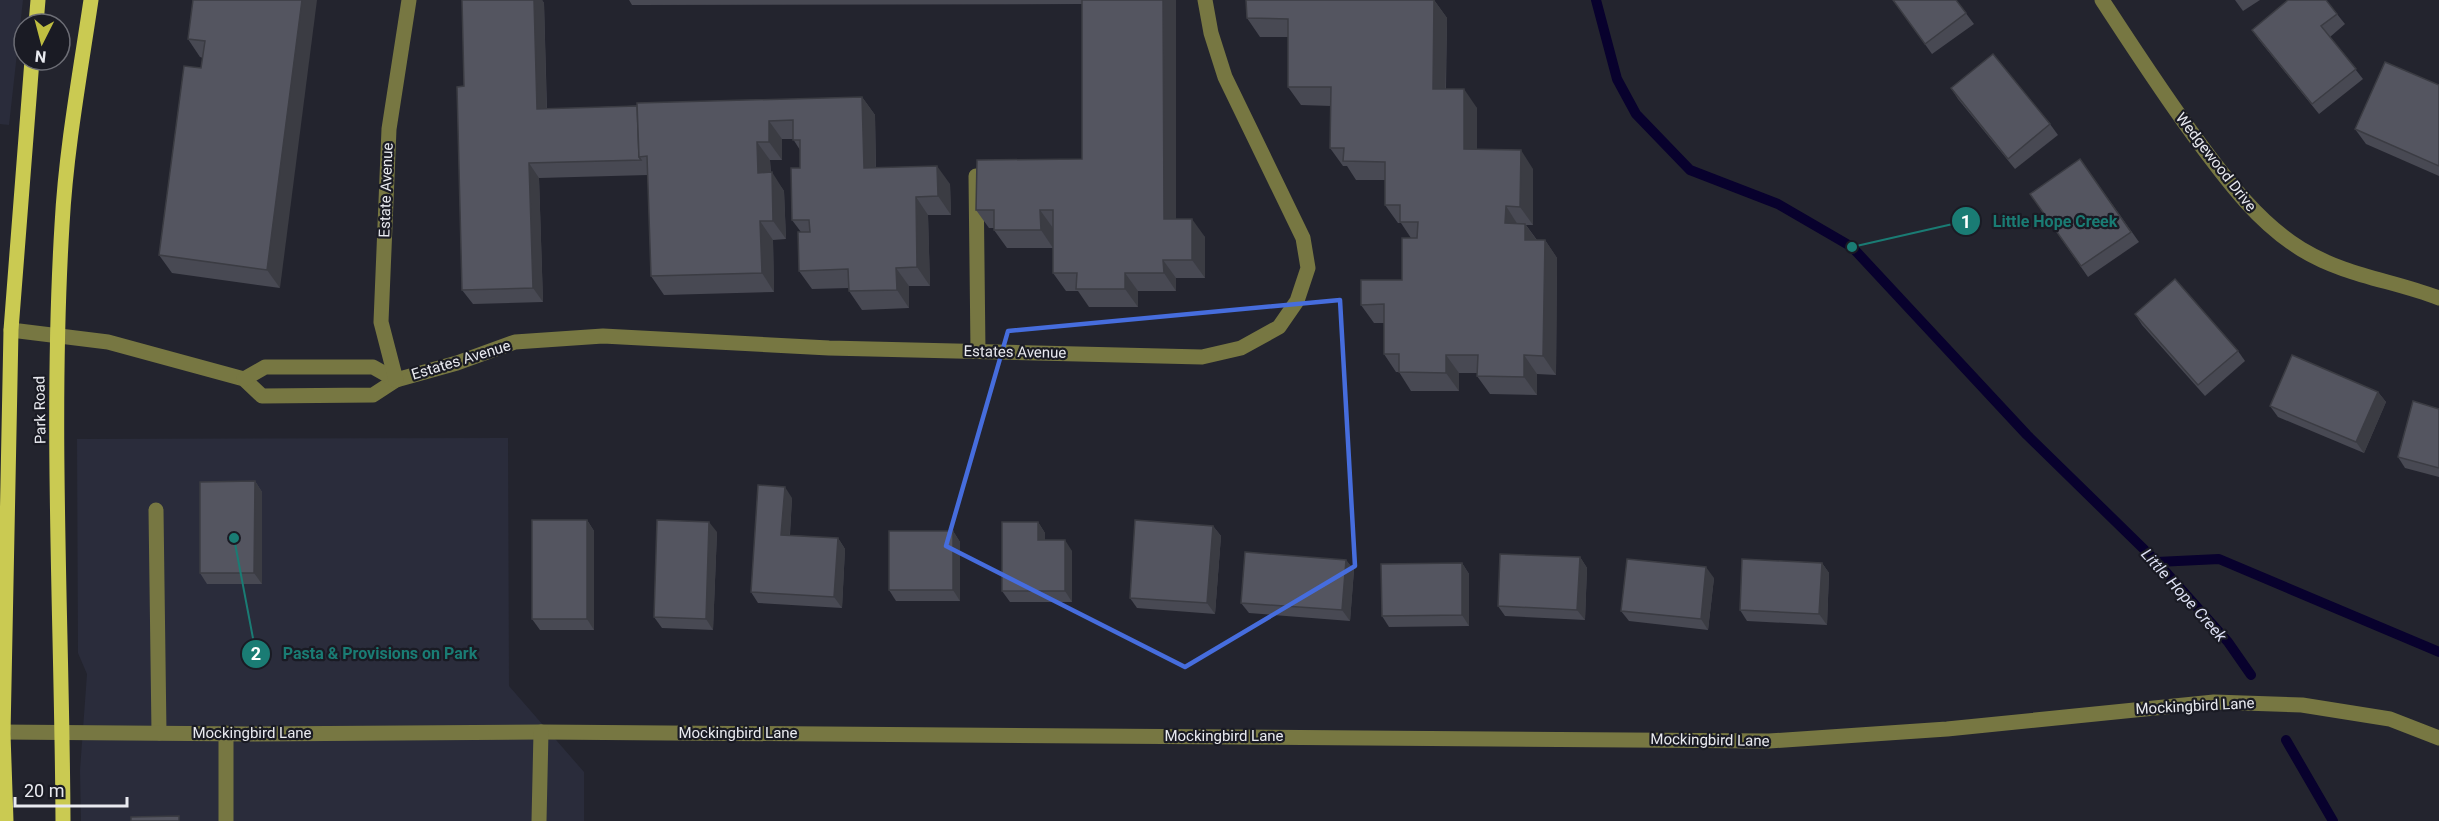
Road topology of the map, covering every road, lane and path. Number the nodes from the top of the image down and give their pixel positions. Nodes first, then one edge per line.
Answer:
1 (91, 0) edge
2 (409, 0) edge
3 (1205, 0) edge
4 (2102, 0) edge
5 (31, 72) edge
6 (976, 176) edge
7 (2439, 298) edge
8 (11, 330) junction
9 (57, 335) junction
10 (978, 351) junction
11 (312, 368) junction
12 (244, 379) junction
13 (396, 380) junction
14 (313, 396) junction
15 (156, 510) dead end
16 (63, 732) junction
17 (541, 732) junction
18 (159, 733) junction
19 (1, 734) edge
20 (226, 734) junction
21 (2439, 738) edge
22 (6, 821) edge
23 (63, 821) edge
24 (226, 821) edge
25 (539, 821) edge

1 - 9 main road, Park Road
2 - 13 street, Estate Avenue
3 - 10 street, Estates Avenue
4 - 7 street, Wedgewood Drive
5 - 8 main road, Park Road
6 - 10 street
8 - 9 street, Estates Avenue
8 - 19 main road, Park Road
9 - 12 street, Estates Avenue
9 - 16 main road, Park Road
10 - 13 street, Estates Avenue
11 - 12 street, Estates Avenue
11 - 13 street, Estates Avenue
11 - 14 street
12 - 14 street, Estates Avenue
13 - 14 street, Estates Avenue
15 - 18 street
16 - 18 street, Mockingbird Lane
16 - 19 street, Mockingbird Lane
16 - 23 main road, Park Road
17 - 20 street, Mockingbird Lane
17 - 21 street, Mockingbird Lane
17 - 25 street
18 - 20 street, Mockingbird Lane
19 - 22 main road, Park Road
20 - 24 street

